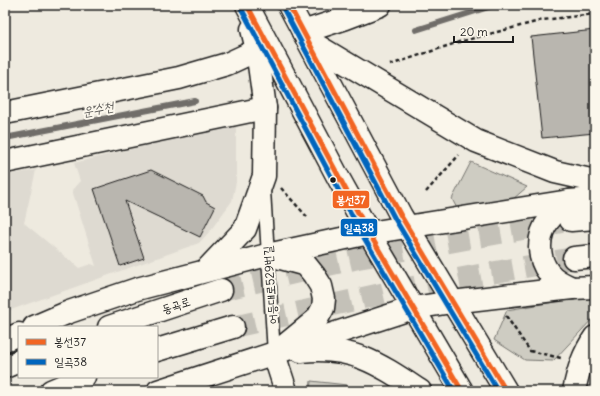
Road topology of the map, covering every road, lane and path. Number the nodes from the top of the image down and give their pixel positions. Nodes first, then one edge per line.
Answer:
1 (246, 5) edge
2 (289, 5) edge
3 (380, 5) edge
4 (595, 14) edge
5 (306, 36) junction
6 (257, 50) junction
7 (362, 74) junction
8 (265, 108) junction
9 (5, 113) edge
10 (462, 151) dead end
11 (5, 162) edge
12 (271, 181) junction
13 (595, 181) edge
14 (426, 192) dead end
15 (595, 199) edge
16 (570, 211) junction
17 (595, 218) edge
18 (309, 219) dead end
19 (408, 226) junction
20 (369, 233) junction
21 (268, 254) junction
22 (206, 270) junction
23 (595, 287) edge
24 (572, 288) junction
25 (221, 290) tunnel mouth
26 (452, 302) junction
27 (413, 308) junction
28 (506, 315) dead end
29 (36, 326) edge
30 (111, 326) edge
31 (233, 327) tunnel mouth
32 (18, 334) edge
33 (595, 337) edge
34 (5, 340) edge
35 (158, 350) edge
36 (274, 354) junction
37 (562, 358) dead end
38 (18, 361) edge
39 (5, 367) edge
40 (82, 378) edge
41 (51, 391) edge
42 (158, 391) edge
43 (286, 391) edge
44 (420, 391) edge
45 (462, 391) edge
46 (506, 391) edge
47 (574, 391) edge

1 - 6 main road
1 - 20 main road
2 - 5 main road
3 - 5 main road
4 - 7 path
5 - 7 main road
5 - 19 main road
6 - 8 main road
6 - 9 main road
7 - 13 main road
8 - 11 main road
8 - 12 main road
10 - 14 path
12 - 18 path
12 - 21 lane, 어등대로529번길
12 - 22 main road
15 - 16 main road
16 - 17 main road
16 - 19 main road
16 - 24 main road
19 - 20 main road
19 - 26 main road
20 - 21 main road
20 - 27 main road
21 - 22 main road
21 - 36 lane, 어등대로529번길
21 - 36 main road
22 - 29 main road
23 - 24 main road
24 - 26 main road
25 - 30 main road, 동곡로
26 - 27 main road
26 - 46 main road
27 - 36 main road
27 - 45 main road
28 - 37 path
31 - 35 main road
32 - 34 main road
33 - 47 main road
36 - 42 main road
36 - 43 main road, 어등대로529번길
36 - 44 main road
38 - 39 main road
40 - 41 main road

